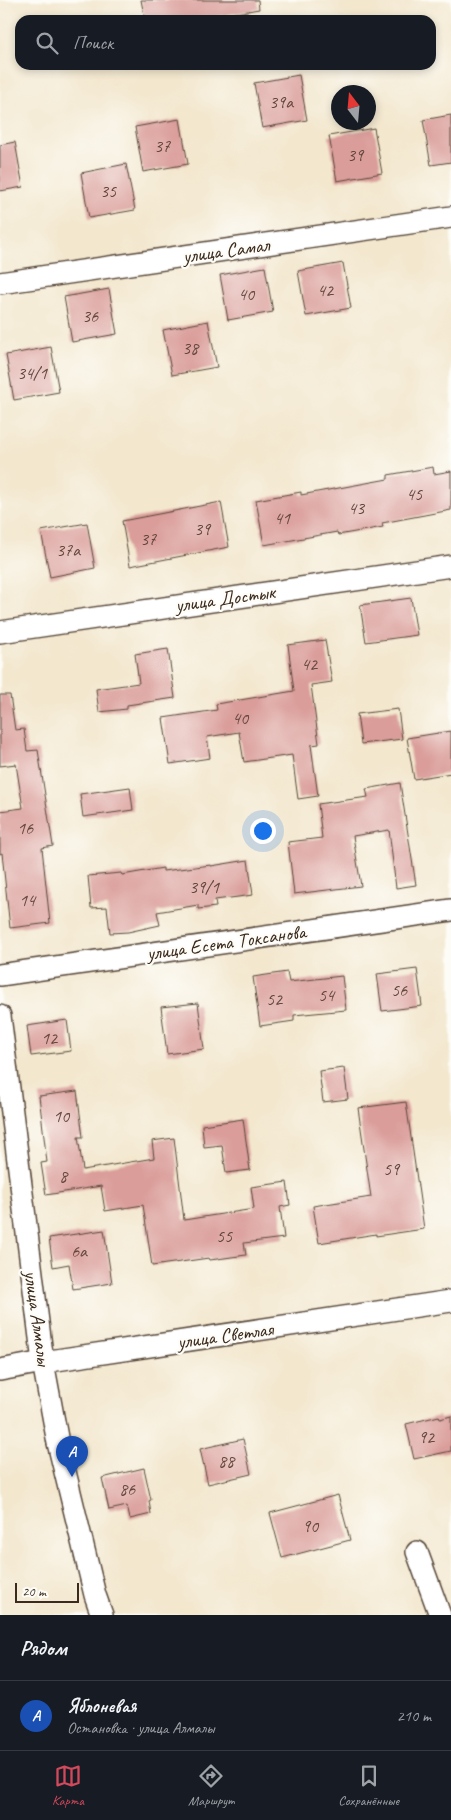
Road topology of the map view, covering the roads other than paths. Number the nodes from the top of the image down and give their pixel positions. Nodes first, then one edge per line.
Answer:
1 (451, 217) edge
2 (0, 283) edge
3 (451, 566) edge
4 (0, 632) edge
5 (451, 910) edge
6 (0, 975) edge
7 (0, 1016) edge
8 (451, 1301) edge
9 (43, 1362) junction
10 (0, 1370) edge
11 (416, 1552) dead end
12 (102, 1615) edge
13 (440, 1615) edge

1 - 2 street, улица Самал
3 - 4 street, улица Достык
5 - 6 street, улица Есета Токсанова
7 - 9 street, улица Алмалы
8 - 9 street, улица Светлая
9 - 10 street, улица Светлая
9 - 12 street, улица Алмалы
11 - 13 street

